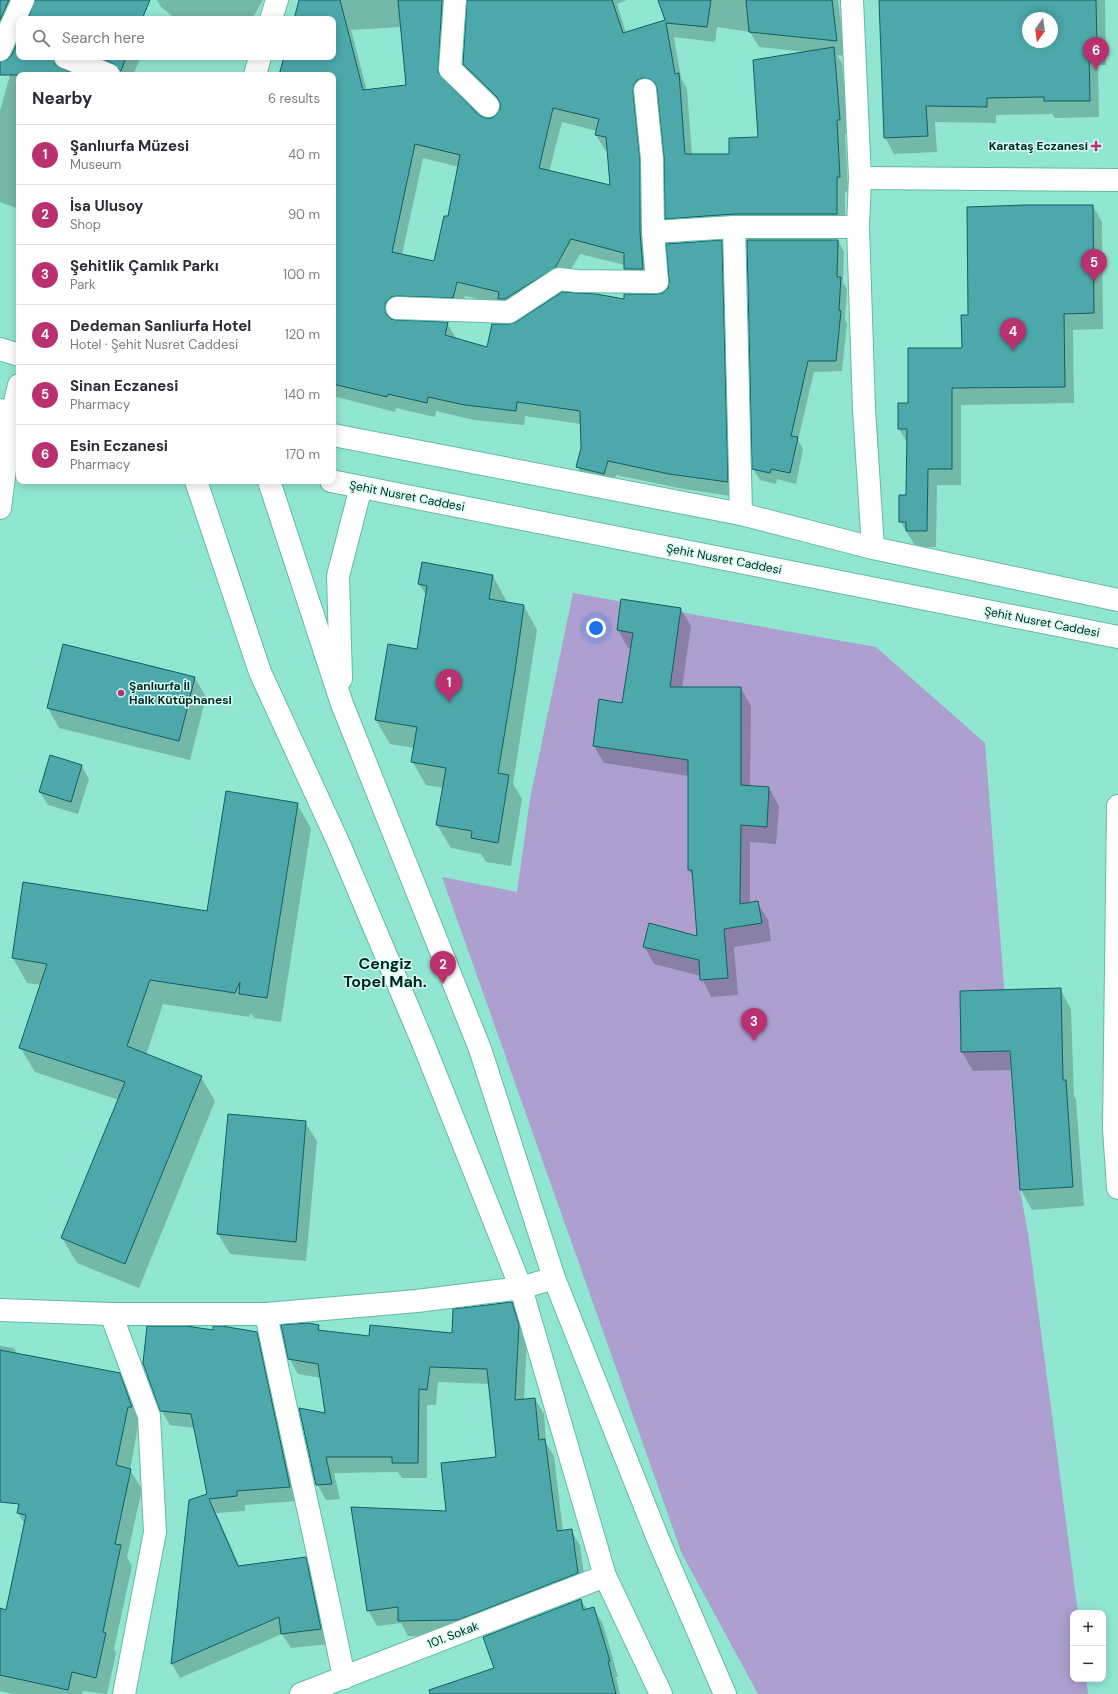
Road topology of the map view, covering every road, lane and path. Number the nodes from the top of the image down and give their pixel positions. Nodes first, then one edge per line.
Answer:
1 (23, 0) edge
2 (277, 0) edge
3 (455, 0) edge
4 (852, 0) edge
5 (17, 16) edge
6 (272, 16) edge
7 (16, 19) edge
8 (8, 40) edge
9 (72, 60) edge
10 (259, 60) edge
11 (102, 72) edge
12 (256, 72) edge
13 (646, 90) dead end
14 (488, 106) dead end
15 (860, 178) junction
16 (1118, 180) edge
17 (734, 227) junction
18 (858, 227) junction
19 (653, 232) junction
20 (397, 308) dead end
21 (0, 349) edge
22 (16, 354) edge
23 (16, 394) edge
24 (10, 413) edge
25 (336, 436) edge
26 (336, 482) edge
27 (197, 484) edge
28 (270, 484) edge
29 (361, 487) junction
30 (0, 508) edge
31 (741, 514) junction
32 (873, 548) junction
33 (1118, 600) edge
34 (1118, 637) edge
35 (342, 704) junction
36 (1118, 806) edge
37 (1116, 1129) edge
38 (1118, 1188) edge
39 (554, 1278) junction
40 (520, 1288) junction
41 (0, 1310) edge
42 (111, 1314) junction
43 (266, 1314) junction
44 (605, 1576) junction
45 (344, 1678) junction
46 (124, 1694) edge
47 (301, 1694) edge
48 (661, 1694) edge
49 (725, 1694) edge

1 - 5 street
2 - 6 street
3 - 14 street
4 - 15 street
7 - 8 street
9 - 11 street
10 - 12 street
13 - 19 street
15 - 16 street
15 - 18 street
17 - 18 street
17 - 19 street
17 - 31 street
18 - 32 street
19 - 20 street
21 - 22 street
23 - 24 street
24 - 30 street
25 - 31 street
26 - 29 street, Şehit Nusret Caddesi
27 - 40 street
28 - 35 street
29 - 34 street, Şehit Nusret Caddesi
29 - 35 street
31 - 32 street
32 - 33 street
35 - 39 street
36 - 37 street
37 - 38 street
39 - 40 street
39 - 49 street
40 - 43 street
40 - 44 street
41 - 42 street
42 - 43 street
42 - 46 street
43 - 45 street
44 - 45 street, 101. Sokak
44 - 48 street
45 - 47 street, 101. Sokak

